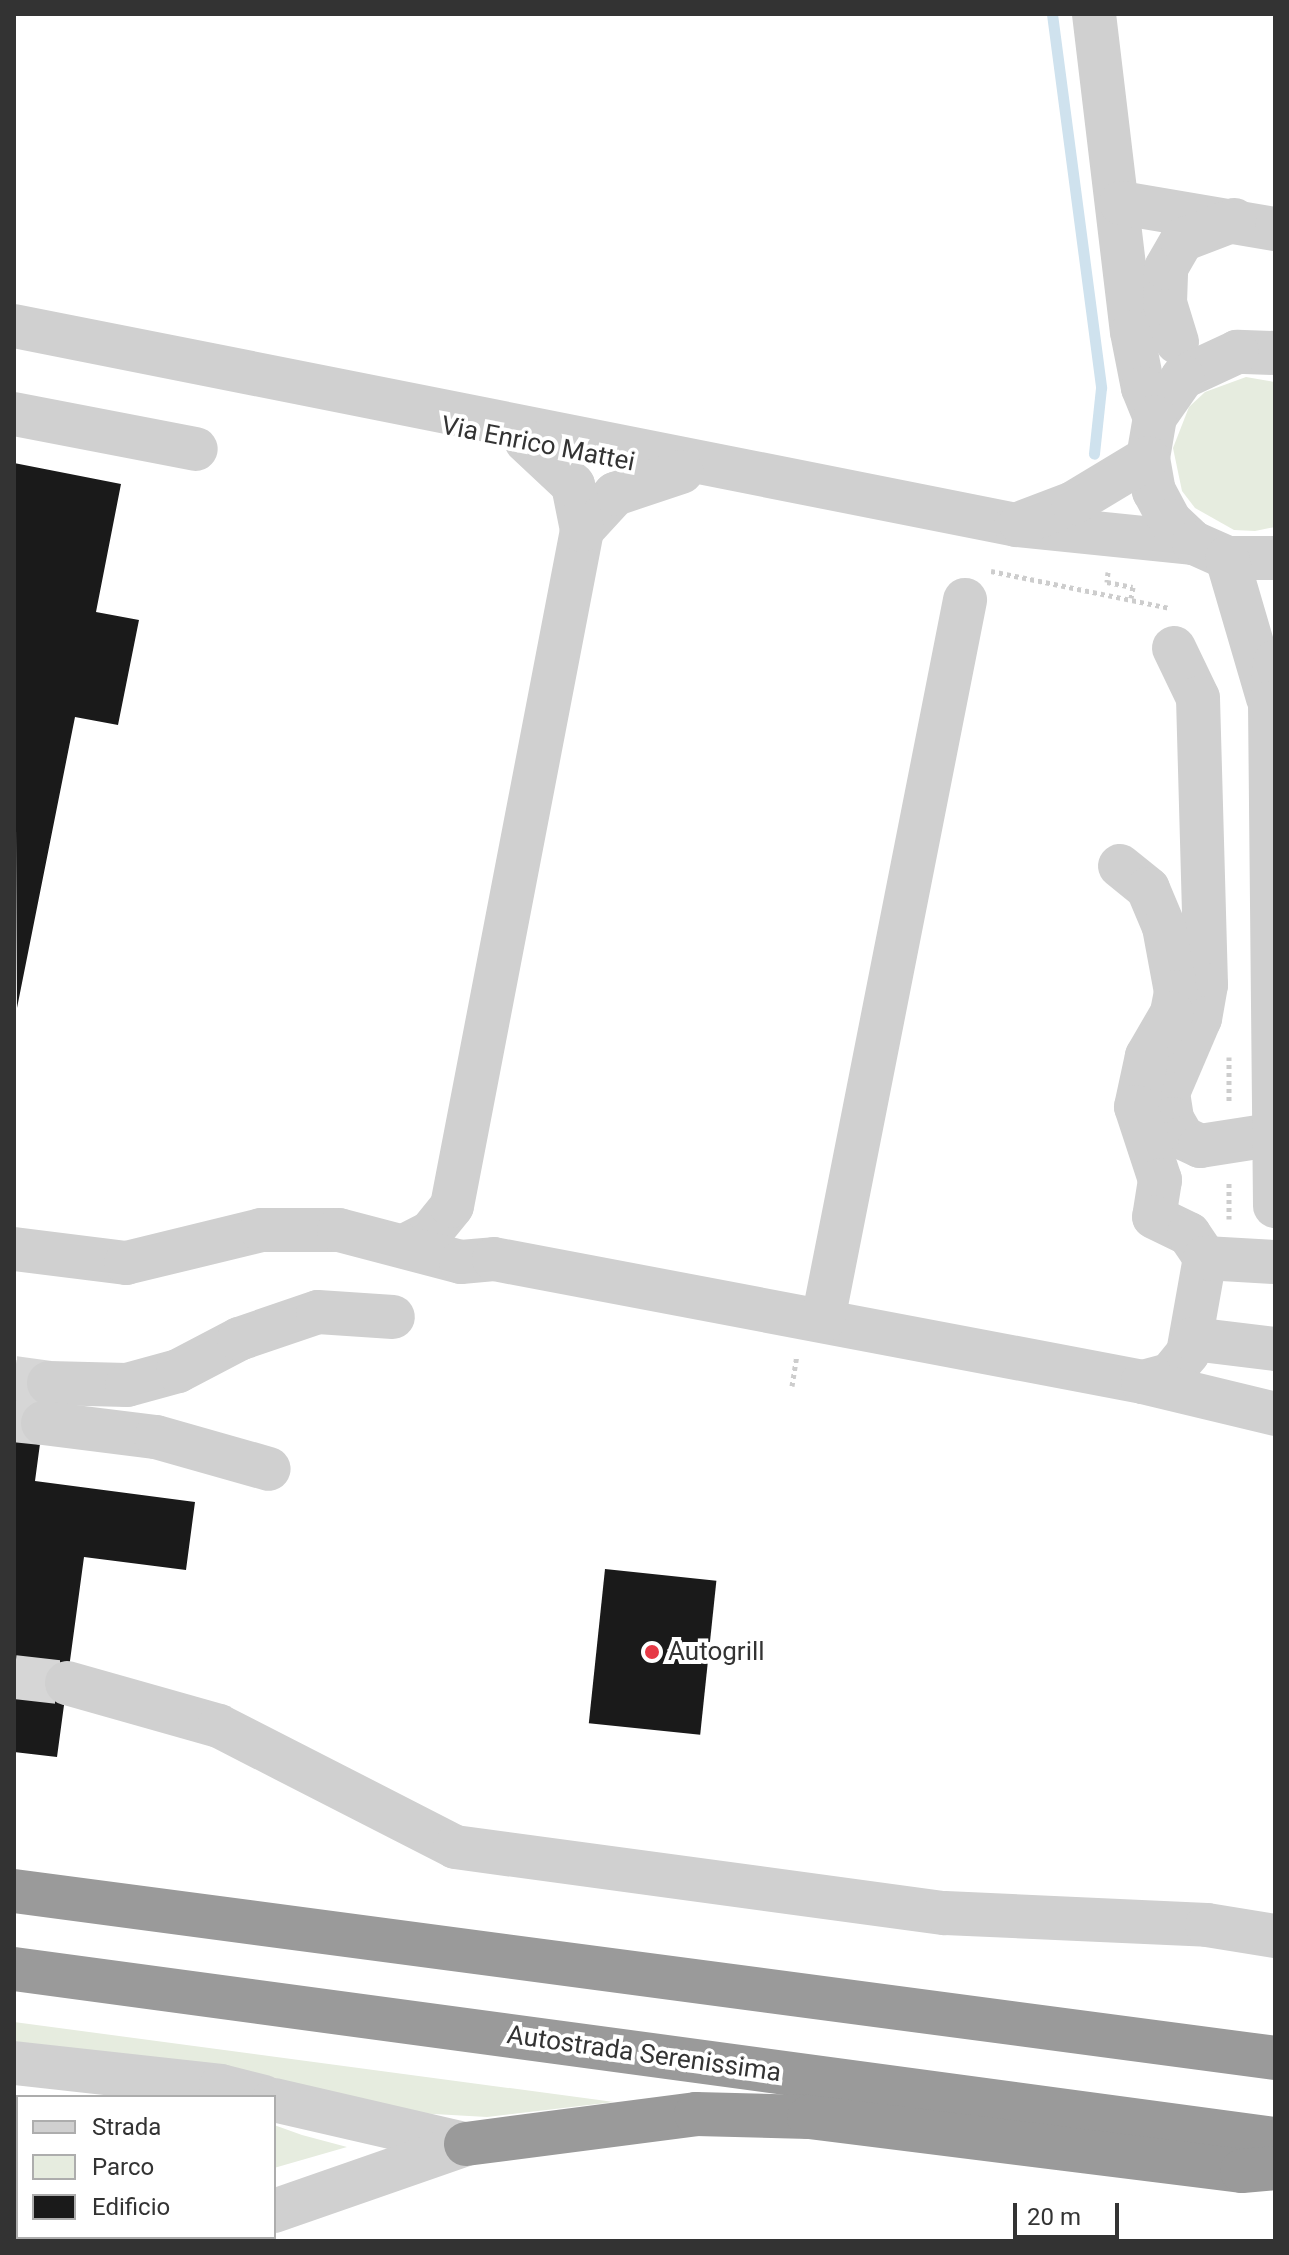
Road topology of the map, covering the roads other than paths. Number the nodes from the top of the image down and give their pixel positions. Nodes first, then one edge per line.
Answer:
1 (1094, 14) edge
2 (1121, 203) junction
3 (1255, 224) edge
4 (1126, 261) junction
5 (14, 326) edge
6 (1190, 352) junction
7 (1275, 353) edge
8 (200, 362) junction
9 (14, 414) edge
10 (1152, 438) junction
11 (526, 441) junction
12 (196, 449) dead end
13 (681, 472) junction
14 (882, 498) junction
15 (1016, 525) junction
16 (582, 530) junction
17 (1211, 551) junction
18 (1275, 558) edge
19 (965, 600) dead end
20 (1174, 648) dead end
21 (1272, 682) edge
22 (1204, 925) junction
23 (1271, 1135) junction
24 (456, 1187) junction
25 (1275, 1206) edge
26 (406, 1245) junction
27 (14, 1249) edge
28 (1205, 1258) junction
29 (494, 1259) junction
30 (1275, 1262) edge
31 (393, 1317) dead end
32 (812, 1332) junction
33 (1193, 1339) junction
34 (1275, 1349) edge
35 (1143, 1382) junction
36 (1275, 1414) edge
37 (269, 1469) dead end
38 (67, 1683) tunnel mouth
39 (14, 1891) edge
40 (1275, 1936) edge
41 (14, 1969) edge
42 (1275, 2058) edge
43 (14, 2063) edge
44 (256, 2095) edge
45 (276, 2100) edge
46 (1275, 2139) edge
47 (466, 2144) junction
48 (1275, 2168) edge
49 (276, 2210) edge

1 - 2 street
2 - 3 street
2 - 4 street
3 - 6 street
4 - 6 street
4 - 10 street
5 - 8 street, Via Enrico Mattei
6 - 7 street
6 - 10 street
8 - 11 street, Via Enrico Mattei
8 - 14 street, Via Enrico Mattei
9 - 12 street
10 - 15 street
10 - 17 street
11 - 13 street, Via Enrico Mattei
11 - 16 street
13 - 14 street, Via Enrico Mattei
13 - 16 street
14 - 15 street, Via Enrico Mattei
15 - 17 street, Via Enrico Mattei
16 - 24 street
17 - 18 street, Via Enrico Mattei
17 - 21 street
19 - 32 street
20 - 22 street
21 - 23 street
22 - 23 street
22 - 28 street
23 - 25 street
24 - 26 street
24 - 29 street
26 - 27 street
26 - 29 street
28 - 30 street
28 - 33 street
29 - 32 street
31 - 37 street
32 - 35 street
33 - 34 street
33 - 35 street
35 - 36 street
38 - 40 street
39 - 42 highway
41 - 46 highway, Autostrada Serenissima
43 - 44 street
45 - 47 street
47 - 48 highway
47 - 49 street

